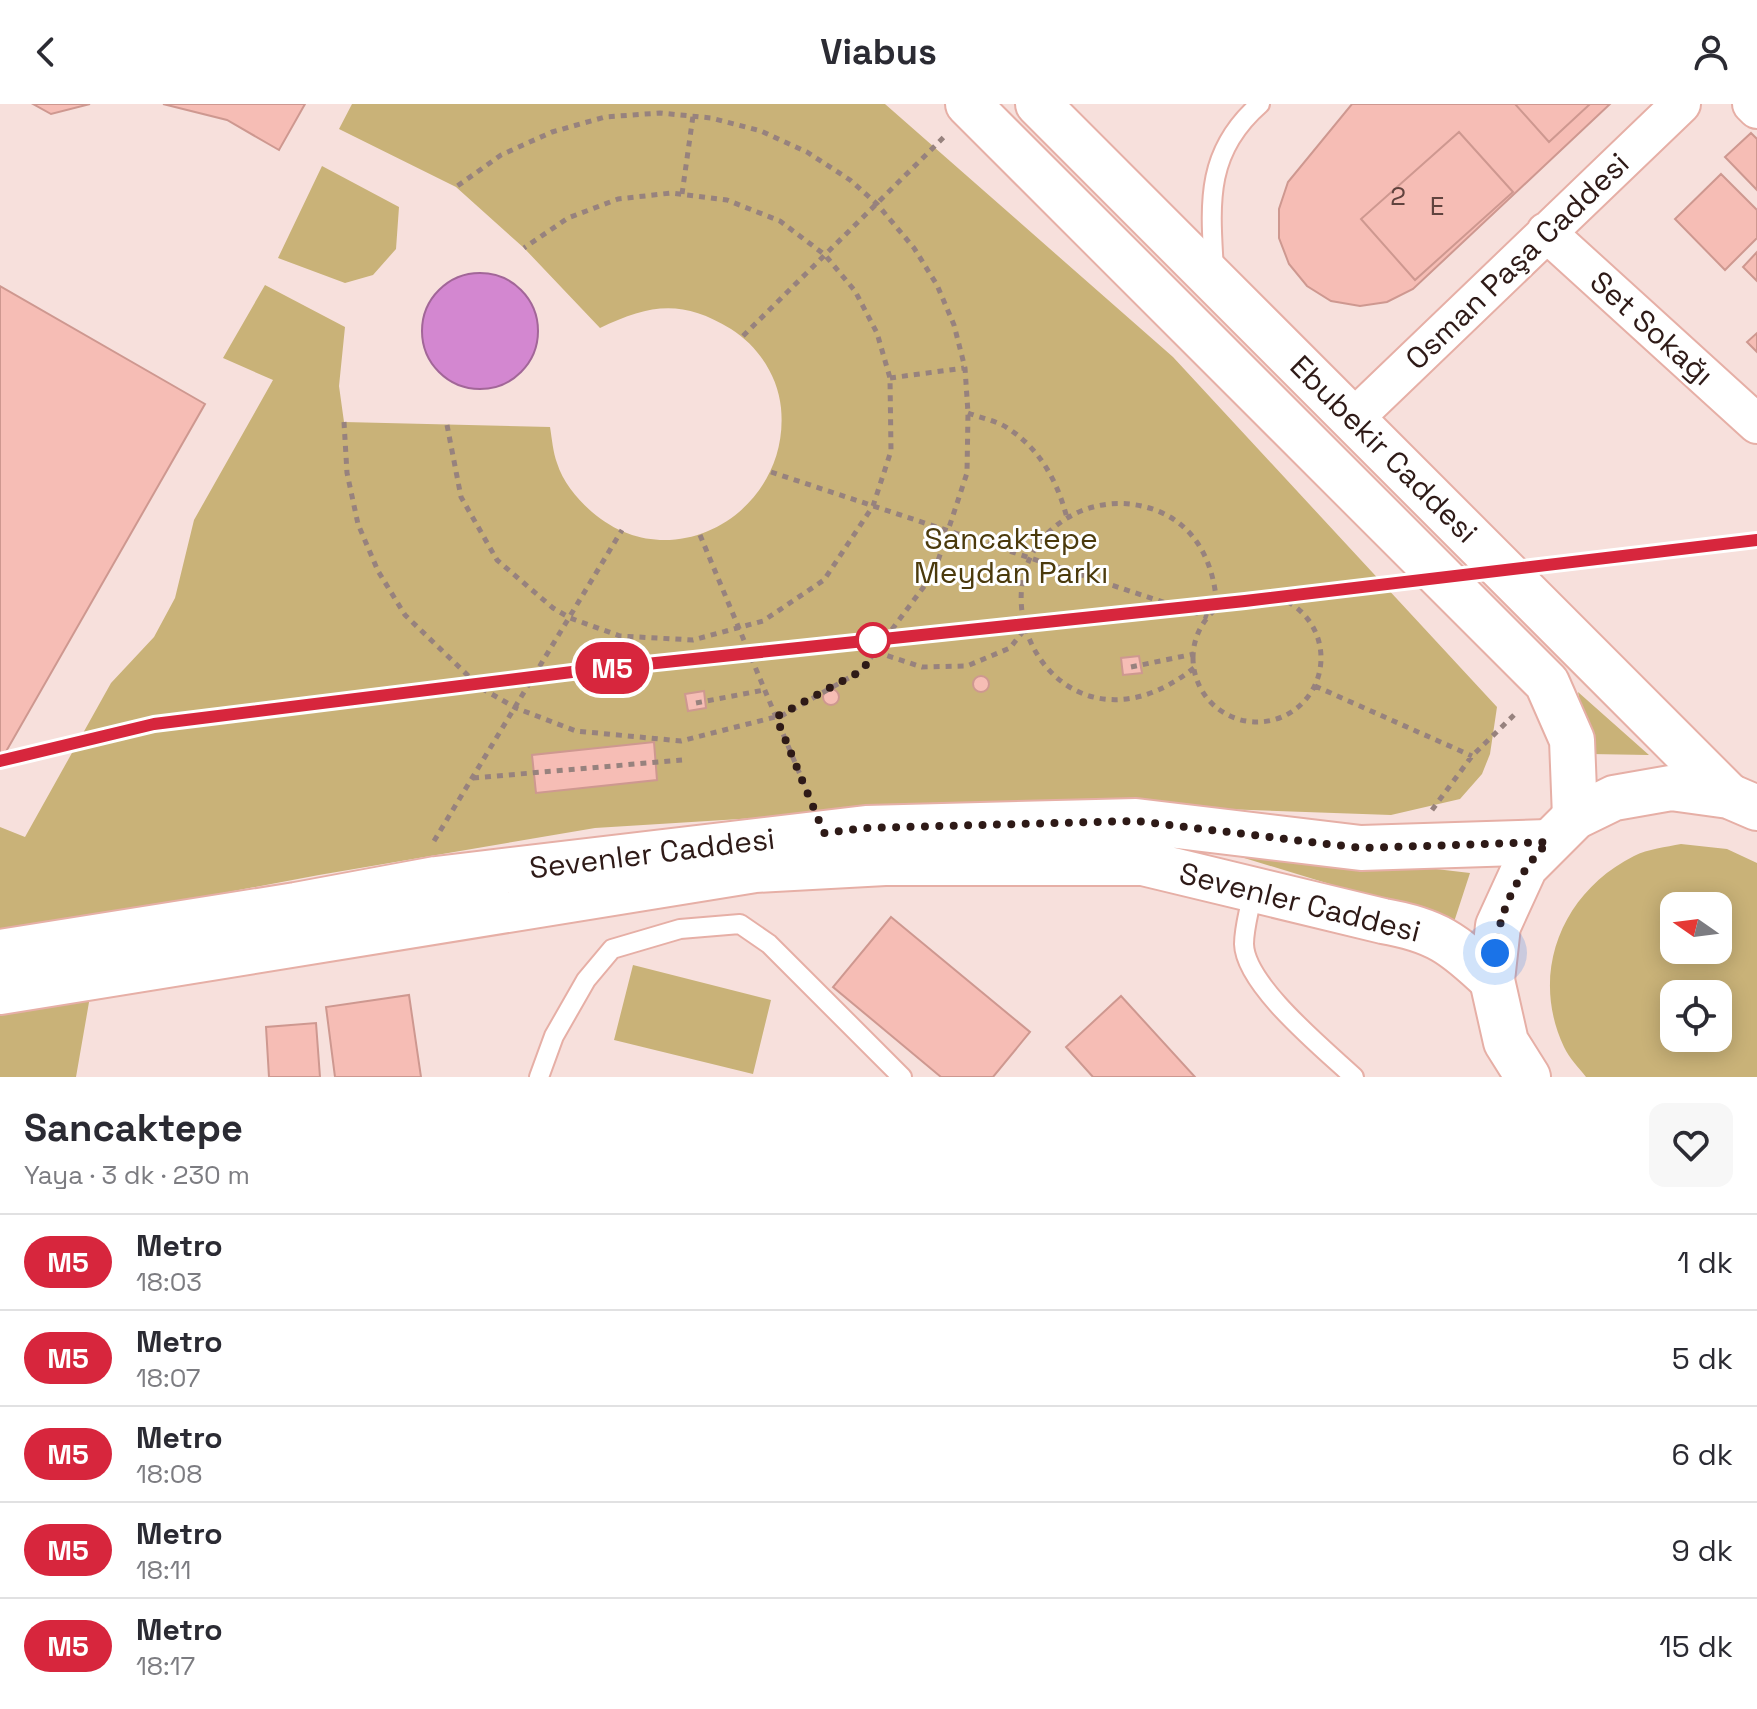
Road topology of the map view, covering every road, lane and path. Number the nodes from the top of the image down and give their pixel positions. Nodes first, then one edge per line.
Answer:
1 (1038, 104) edge
2 (1260, 104) edge
3 (1681, 104) edge
4 (1752, 104) edge
5 (970, 106) edge
6 (1757, 109) edge
7 (694, 116) junction
8 (456, 187) dead end
9 (682, 194) junction
10 (877, 204) junction
11 (1546, 232) junction
12 (524, 248) dead end
13 (825, 255) junction
14 (1214, 280) junction
15 (743, 336) dead end
16 (965, 368) junction
17 (890, 378) junction
18 (968, 413) junction
19 (1353, 419) junction
20 (344, 422) dead end
21 (1757, 424) edge
22 (447, 425) dead end
23 (771, 472) dead end
24 (873, 506) junction
25 (1067, 518) junction
26 (622, 530) dead end
27 (949, 532) junction
28 (700, 535) dead end
29 (1030, 558) junction
30 (1217, 609) junction
31 (1208, 617) junction
32 (570, 618) junction
33 (739, 628) junction
34 (1025, 629) junction
35 (876, 652) junction
36 (1194, 654) junction
37 (1131, 667) dead end
38 (1194, 668) junction
39 (1315, 686) junction
40 (764, 690) junction
41 (696, 703) dead end
42 (516, 708) junction
43 (1514, 715) dead end
44 (776, 717) junction
45 (1472, 756) junction
46 (682, 760) dead end
47 (472, 778) junction
48 (1743, 802) edge
49 (1428, 815) dead end
50 (1562, 830) junction
51 (824, 833) junction
52 (436, 879) junction
53 (1253, 888) junction
54 (0, 952) edge
55 (1492, 980) junction
56 (0, 992) edge
57 (539, 1077) edge
58 (902, 1077) edge
59 (1354, 1077) edge
60 (1528, 1077) edge

1 - 14 main road, Ebubekir Caddesi
2 - 14 lane
3 - 11 street, Osman Paşa Caddesi
4 - 6 street
5 - 10 path
5 - 50 main road, Ebubekir Caddesi
7 - 8 path
7 - 9 path
7 - 10 path
9 - 12 path
9 - 13 path
10 - 13 path
10 - 16 path
11 - 19 street, Osman Paşa Caddesi
11 - 21 street, Set Sokağı
13 - 15 path
13 - 17 path
14 - 19 main road, Ebubekir Caddesi
16 - 17 path
16 - 18 path
17 - 24 path
18 - 25 path
18 - 27 path
19 - 48 main road, Ebubekir Caddesi
20 - 42 path
22 - 32 path
23 - 24 path
24 - 27 path
24 - 33 path
25 - 29 path
25 - 30 path
26 - 32 path
27 - 29 path
27 - 35 path
28 - 33 path
29 - 31 path
29 - 34 path
30 - 31 path
30 - 39 path
31 - 36 path
32 - 33 path
32 - 42 path
33 - 40 path
34 - 35 path
34 - 38 path
35 - 44 path
36 - 37 path
36 - 38 path
38 - 39 path
39 - 45 path
40 - 41 path
40 - 44 path
42 - 44 path
42 - 47 path
43 - 45 path
44 - 51 path
45 - 49 path
46 - 47 path
47 - 52 path
48 - 50 main road
50 - 51 main road, Sevenler Caddesi
50 - 55 main road
51 - 52 main road, Sevenler Caddesi
52 - 54 main road, Sevenler Caddesi
53 - 55 main road, Sevenler Caddesi
53 - 56 main road, Sevenler Caddesi
53 - 59 lane
55 - 60 main road
57 - 58 lane

